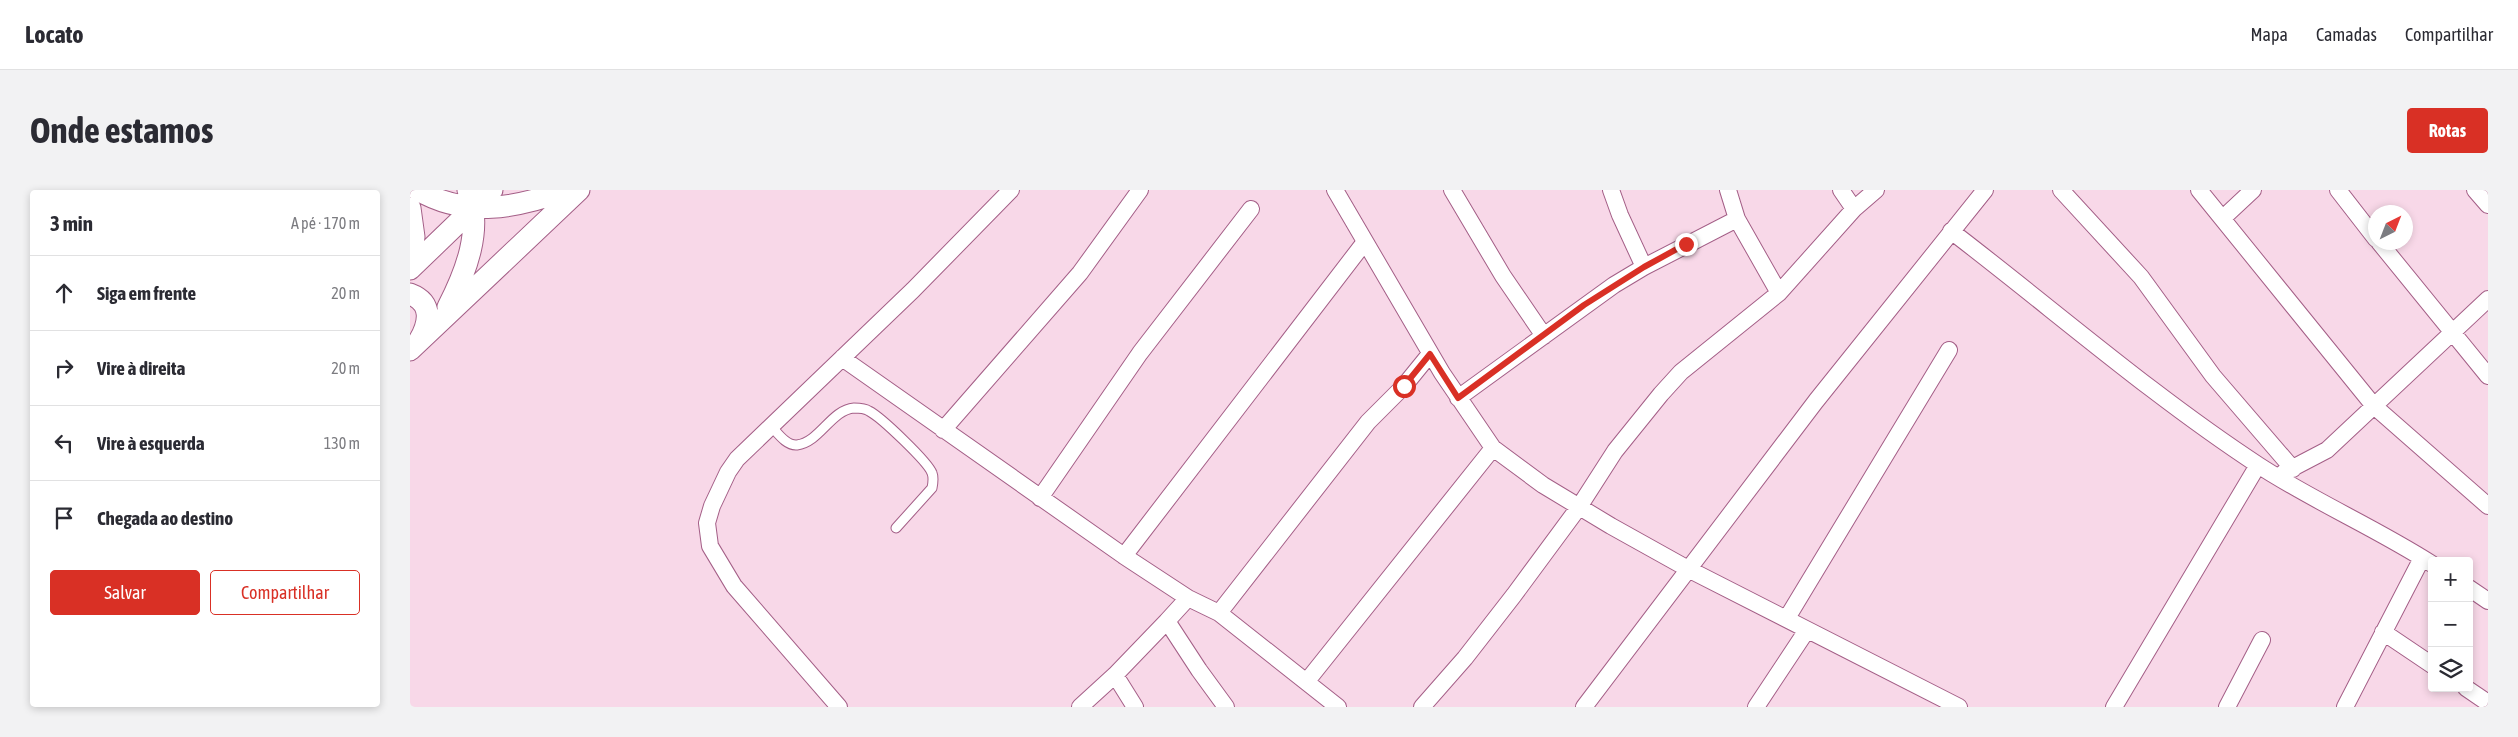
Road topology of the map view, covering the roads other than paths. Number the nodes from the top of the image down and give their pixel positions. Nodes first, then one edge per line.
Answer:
1 (418, 190) edge
2 (492, 190) edge
3 (566, 190) edge
4 (579, 190) edge
5 (1011, 190) edge
6 (1140, 190) edge
7 (1335, 190) edge
8 (1452, 190) edge
9 (1611, 190) edge
10 (1728, 190) edge
11 (1841, 190) edge
12 (1876, 190) edge
13 (1984, 190) edge
14 (2061, 190) edge
15 (2199, 190) edge
16 (2253, 190) edge
17 (2338, 190) edge
18 (2475, 190) edge
19 (471, 199) edge
20 (2488, 205) edge
21 (410, 208) edge
22 (1251, 209) dead end
23 (1854, 209) junction
24 (2223, 218) junction
25 (1737, 219) junction
26 (2368, 229) edge
27 (1951, 231) junction
28 (1364, 243) junction
29 (2385, 250) edge
30 (410, 258) edge
31 (1644, 267) junction
32 (410, 269) edge
33 (1779, 293) junction
34 (410, 294) edge
35 (2488, 299) edge
36 (440, 323) junction
37 (2452, 334) junction
38 (1544, 336) junction
39 (415, 346) edge
40 (1949, 350) dead end
41 (1430, 354) junction
42 (842, 358) junction
43 (2488, 376) edge
44 (1458, 398) junction
45 (2374, 406) junction
46 (770, 425) junction
47 (943, 430) junction
48 (1493, 448) junction
49 (2258, 465) junction
50 (2294, 468) junction
51 (2276, 476) junction
52 (1040, 498) junction
53 (2488, 506) edge
54 (1579, 507) junction
55 (896, 528) dead end
56 (1124, 556) junction
57 (2427, 561) edge
58 (1690, 570) junction
59 (2473, 591) edge
60 (1188, 598) junction
61 (2488, 601) edge
62 (1219, 613) junction
63 (1787, 618) junction
64 (1168, 622) junction
65 (1807, 630) junction
66 (2383, 632) junction
67 (2262, 640) dead end
68 (2428, 662) edge
69 (1116, 675) junction
70 (1307, 681) junction
71 (2472, 692) edge
72 (1935, 701) edge
73 (2488, 703) edge
74 (839, 707) edge
75 (1080, 707) edge
76 (1135, 707) edge
77 (1226, 707) edge
78 (1338, 707) edge
79 (1422, 707) edge
80 (1584, 707) edge
81 (1756, 707) edge
82 (1959, 707) edge
83 (2114, 707) edge
84 (2226, 707) edge
85 (2346, 707) edge

1 - 19 street
2 - 19 street
3 - 19 street
4 - 36 street
5 - 42 street
6 - 47 street
7 - 28 street
8 - 38 street
9 - 31 street
10 - 25 street
11 - 23 street
12 - 23 street
13 - 27 street
14 - 50 street
15 - 24 street
16 - 24 street
17 - 26 street
18 - 20 street
19 - 32 street
19 - 36 street
21 - 30 street
22 - 52 street
23 - 33 street
24 - 45 street
25 - 31 street
25 - 33 street
27 - 49 street
27 - 58 street
28 - 41 street
28 - 56 street
29 - 37 street
31 - 38 street
33 - 54 street
34 - 39 street
35 - 37 street
36 - 39 street
37 - 43 street
37 - 45 street
38 - 44 street
40 - 63 street
41 - 44 street
41 - 62 street
42 - 46 street
42 - 47 street
44 - 48 street
45 - 50 street
45 - 53 street
46 - 55 lane
46 - 74 street
47 - 52 street
48 - 54 street
48 - 70 street
49 - 51 street
49 - 83 street
50 - 51 street
51 - 57 street
52 - 56 street
54 - 58 street
54 - 79 street
56 - 60 street
57 - 66 street
58 - 63 street
58 - 80 street
59 - 61 street
60 - 62 street
60 - 64 street
62 - 70 street
63 - 65 street
64 - 69 street
64 - 77 street
65 - 72 street
65 - 81 street
66 - 68 street
66 - 85 street
67 - 84 street
69 - 75 street
69 - 76 street
70 - 78 street
71 - 73 street
72 - 82 street

